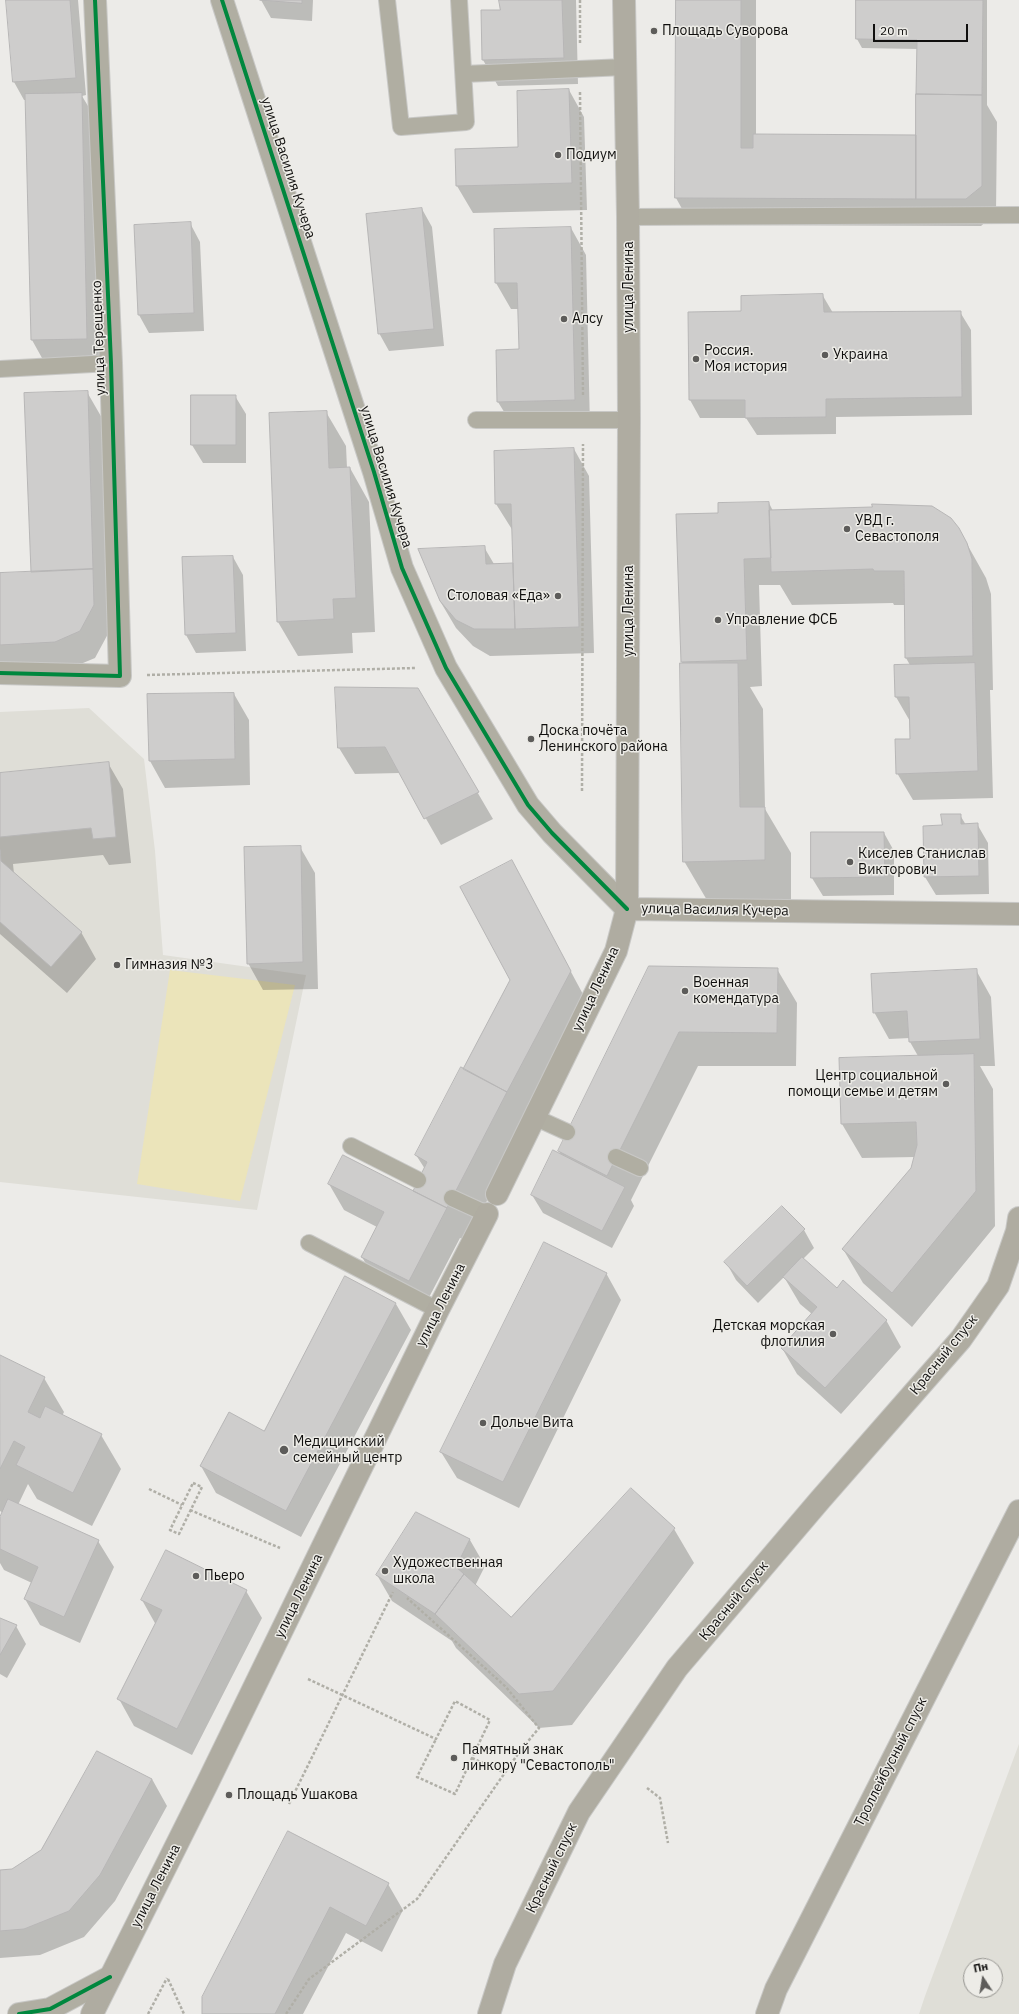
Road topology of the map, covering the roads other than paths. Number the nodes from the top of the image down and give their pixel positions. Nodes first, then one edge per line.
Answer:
1 (95, 0) edge
2 (222, 0) edge
3 (387, 0) edge
4 (459, 0) edge
5 (624, 0) edge
6 (625, 67) junction
7 (464, 74) junction
8 (1019, 215) edge
9 (628, 217) junction
10 (111, 363) junction
11 (0, 369) edge
12 (476, 420) dead end
13 (629, 420) junction
14 (0, 673) edge
15 (628, 909) junction
16 (1019, 914) edge
17 (534, 1117) junction
18 (567, 1132) dead end
19 (351, 1146) dead end
20 (616, 1157) dead end
21 (640, 1168) dead end
22 (418, 1180) dead end
23 (498, 1194) dead end
24 (452, 1198) dead end
25 (487, 1214) joint
26 (1019, 1218) edge
27 (310, 1243) dead end
28 (438, 1310) junction
29 (1019, 1511) edge
30 (110, 1977) junction
31 (19, 2014) edge
32 (92, 2014) edge
33 (489, 2014) edge
34 (767, 2014) edge

1 - 10 street, улица Терещенко
2 - 15 street, улица Василия Кучера
3 - 7 lane
4 - 7 lane
5 - 6 main road, улица Ленина
6 - 7 lane
6 - 9 main road, улица Ленина
8 - 9 lane
9 - 13 main road, улица Ленина
10 - 11 lane
10 - 14 street, улица Терещенко
12 - 13 lane
13 - 15 main road, улица Ленина
15 - 16 main road, улица Василия Кучера
15 - 17 main road, улица Ленина
17 - 18 lane
17 - 23 main road, улица Ленина
19 - 22 lane
20 - 21 lane
24 - 25 lane
25 - 28 main road, улица Ленина
26 - 33 main road, Красный спуск
27 - 28 lane
28 - 30 main road, улица Ленина
29 - 34 main road, Троллейбусный спуск
30 - 31 street
30 - 32 main road, улица Ленина

